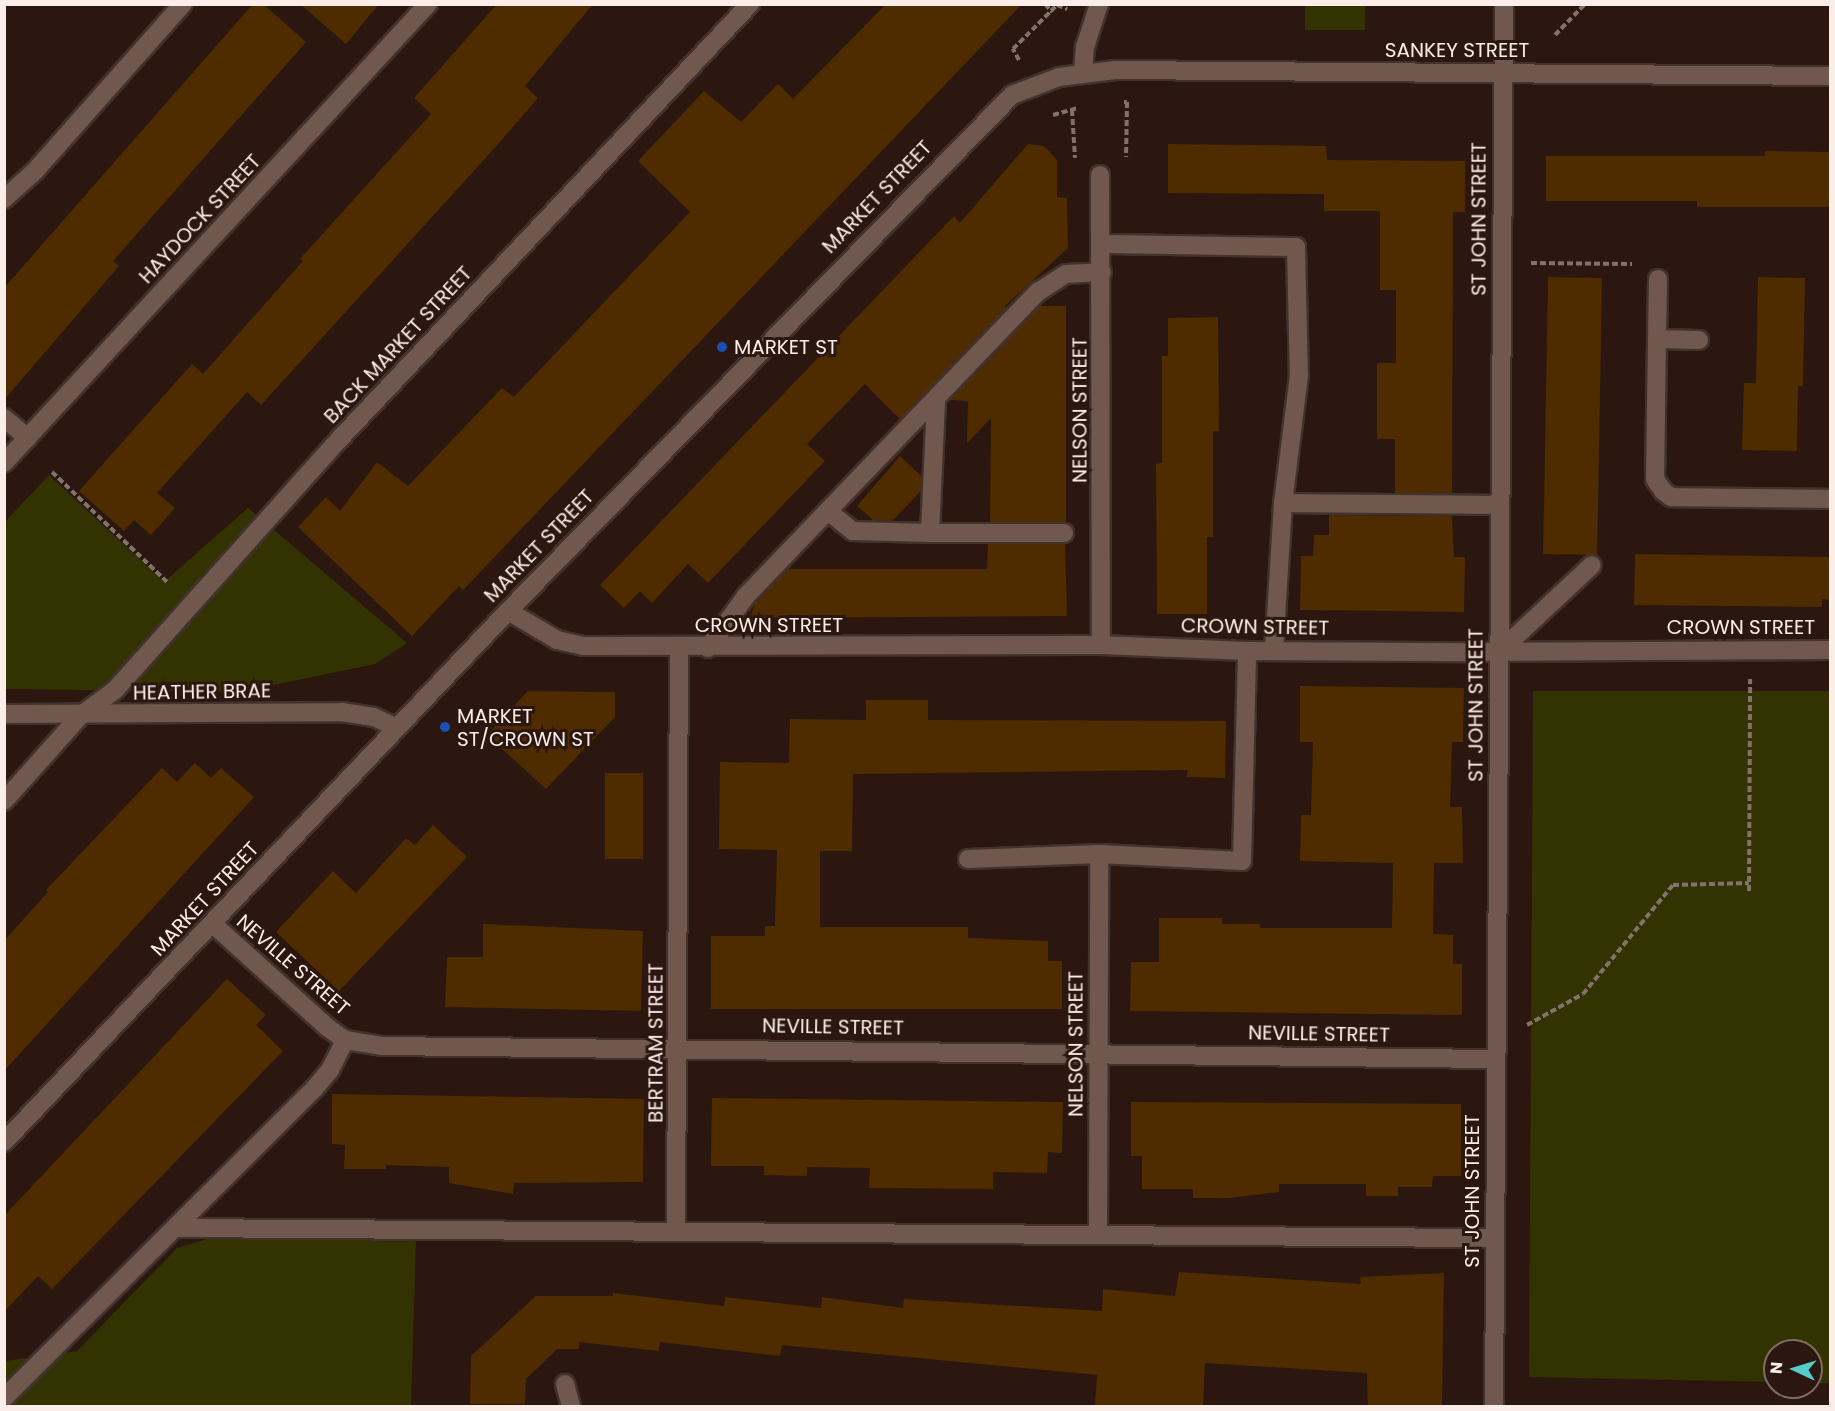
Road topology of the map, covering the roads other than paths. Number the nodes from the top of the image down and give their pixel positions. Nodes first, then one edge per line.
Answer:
1 (183, 4) edge
2 (428, 4) edge
3 (750, 4) edge
4 (1099, 4) edge
5 (1504, 4) edge
6 (1083, 73) junction
7 (1503, 73) junction
8 (1830, 76) edge
9 (1100, 175) dead end
10 (4, 199) edge
11 (1102, 244) junction
12 (1102, 272) junction
13 (1658, 279) dead end
14 (1657, 339) junction
15 (1699, 340) dead end
16 (936, 399) junction
17 (4, 418) edge
18 (28, 438) junction
19 (4, 464) edge
20 (1830, 499) edge
21 (1283, 503) junction
22 (1499, 505) junction
23 (828, 511) junction
24 (930, 533) junction
25 (1064, 533) dead end
26 (1592, 565) dead end
27 (508, 611) junction
28 (1101, 645) junction
29 (679, 648) junction
30 (708, 648) junction
31 (1830, 650) edge
32 (1247, 651) junction
33 (1274, 651) junction
34 (1500, 652) junction
35 (4, 714) edge
36 (80, 716) junction
37 (397, 728) junction
38 (4, 801) edge
39 (679, 854) joint
40 (1099, 854) junction
41 (968, 859) dead end
42 (213, 924) junction
43 (345, 1040) junction
44 (680, 1047) junction
45 (1098, 1053) junction
46 (1496, 1059) junction
47 (4, 1142) edge
48 (177, 1228) junction
49 (676, 1232) junction
50 (1098, 1235) junction
51 (1494, 1238) junction
52 (565, 1384) dead end
53 (4, 1398) edge
54 (571, 1407) edge
55 (1494, 1407) edge

1 - 10 street
2 - 18 street, HAYDOCK STREET
3 - 36 street, BACK MARKET STREET
4 - 6 street
5 - 7 street, ST JOHN STREET
6 - 7 street, SANKEY STREET
6 - 27 street, MARKET STREET
7 - 8 street, SANKEY STREET
7 - 22 street, ST JOHN STREET
9 - 11 street, NELSON STREET
11 - 12 street, NELSON STREET
11 - 21 street
12 - 16 street
12 - 28 street, NELSON STREET
13 - 14 street
14 - 15 street
14 - 20 street
16 - 23 street
16 - 24 street
17 - 18 street
18 - 19 street, HAYDOCK STREET
21 - 22 street
21 - 33 street
22 - 34 street, ST JOHN STREET
23 - 24 street
23 - 30 street
24 - 25 street
26 - 34 street
27 - 29 street, CROWN STREET
27 - 37 street, MARKET STREET
28 - 30 street, CROWN STREET
28 - 32 street, CROWN STREET
29 - 30 street, CROWN STREET
29 - 39 street, CROWN STREET
31 - 34 street, CROWN STREET
32 - 33 street, CROWN STREET
32 - 40 street
33 - 34 street, CROWN STREET
34 - 46 street, ST JOHN STREET
35 - 36 street, HEATHER BRAE
36 - 37 street, HEATHER BRAE
36 - 38 street, BACK MARKET STREET
37 - 42 street, MARKET STREET
39 - 44 street, BERTRAM STREET
40 - 41 street
40 - 45 street, NELSON STREET
42 - 43 street, NEVILLE STREET
42 - 47 street, MARKET STREET
43 - 44 street, NEVILLE STREET
43 - 48 street
44 - 45 street, NEVILLE STREET
44 - 49 street, BERTRAM STREET
45 - 46 street, NEVILLE STREET
45 - 50 street, NELSON STREET
46 - 51 street, ST JOHN STREET
48 - 49 street
48 - 53 street
49 - 50 street
50 - 51 street
51 - 55 street, ST JOHN STREET
52 - 54 street

